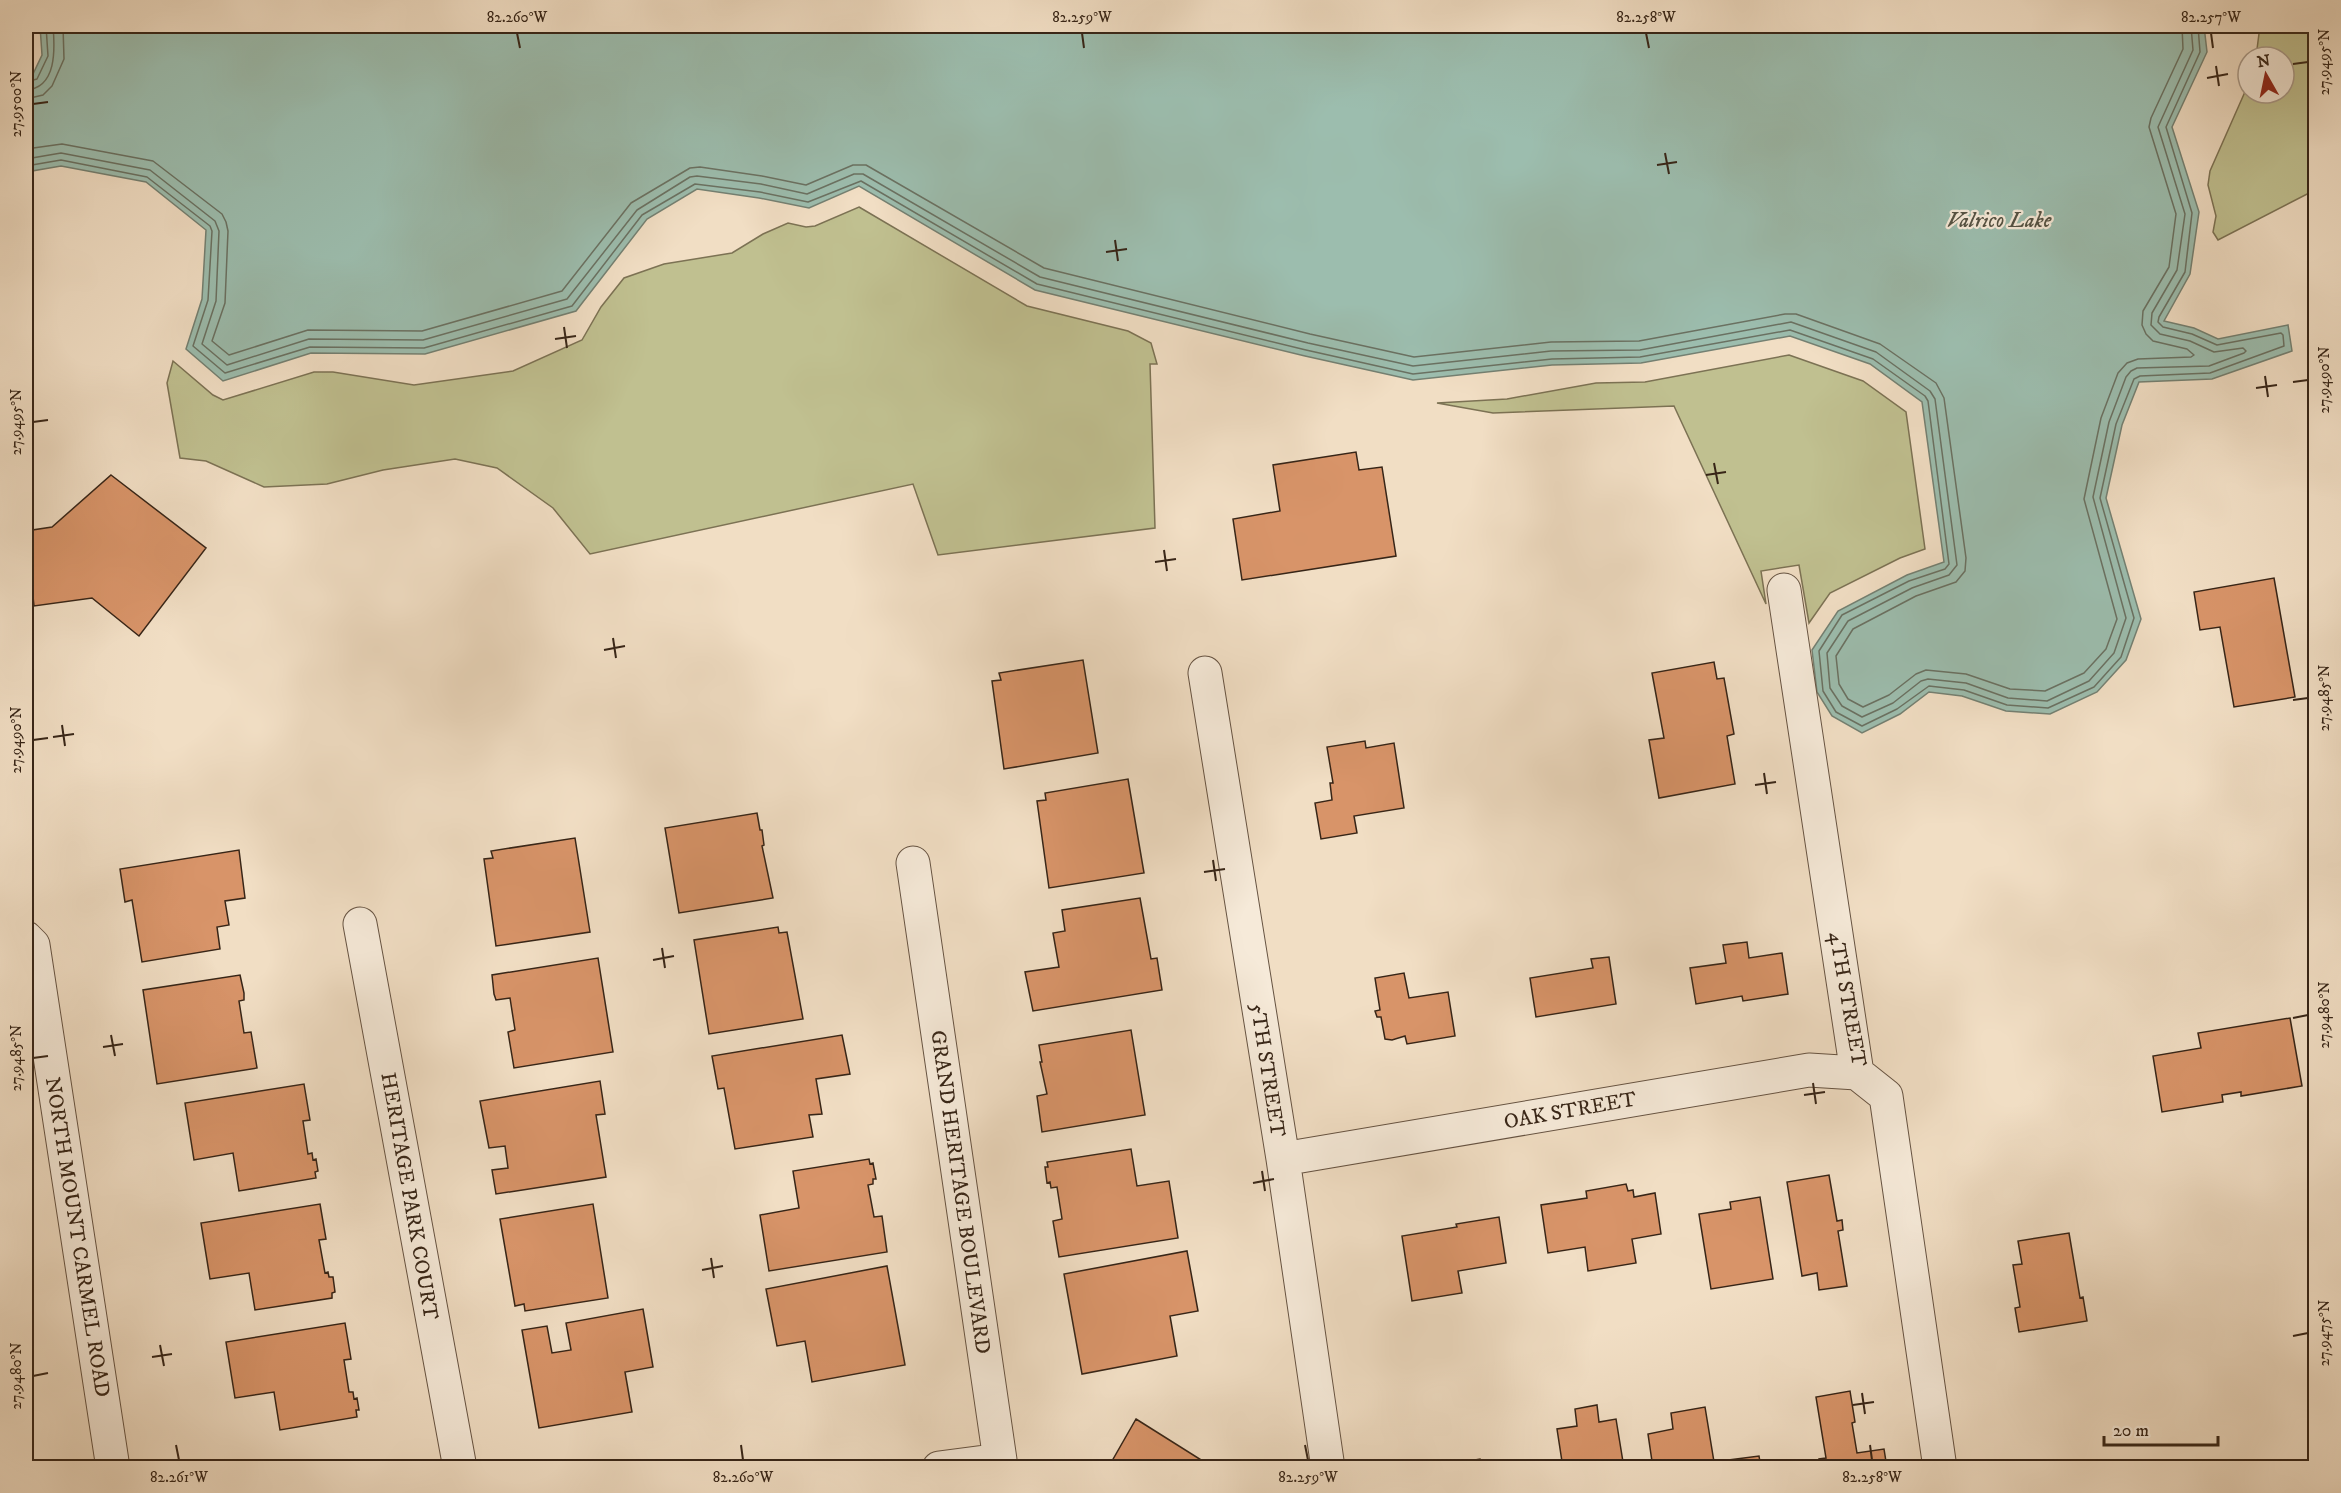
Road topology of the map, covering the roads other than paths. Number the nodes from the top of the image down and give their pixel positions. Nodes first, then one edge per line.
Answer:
1 (1784, 590) dead end
2 (1205, 673) dead end
3 (913, 863) dead end
4 (360, 924) dead end
5 (26, 938) edge
6 (1857, 1073) junction
7 (1283, 1159) junction
8 (113, 1467) edge
9 (460, 1467) edge
10 (939, 1467) edge
11 (1328, 1467) edge
12 (1940, 1467) edge

1 - 6 street, 4TH STREET
2 - 7 street, 5TH STREET
3 - 10 street, GRAND HERITAGE BOULEVARD
4 - 9 street, HERITAGE PARK COURT
5 - 8 street, NORTH MOUNT CARMEL ROAD
6 - 7 street, OAK STREET
6 - 12 street, 4TH STREET
7 - 11 street, 5TH STREET

